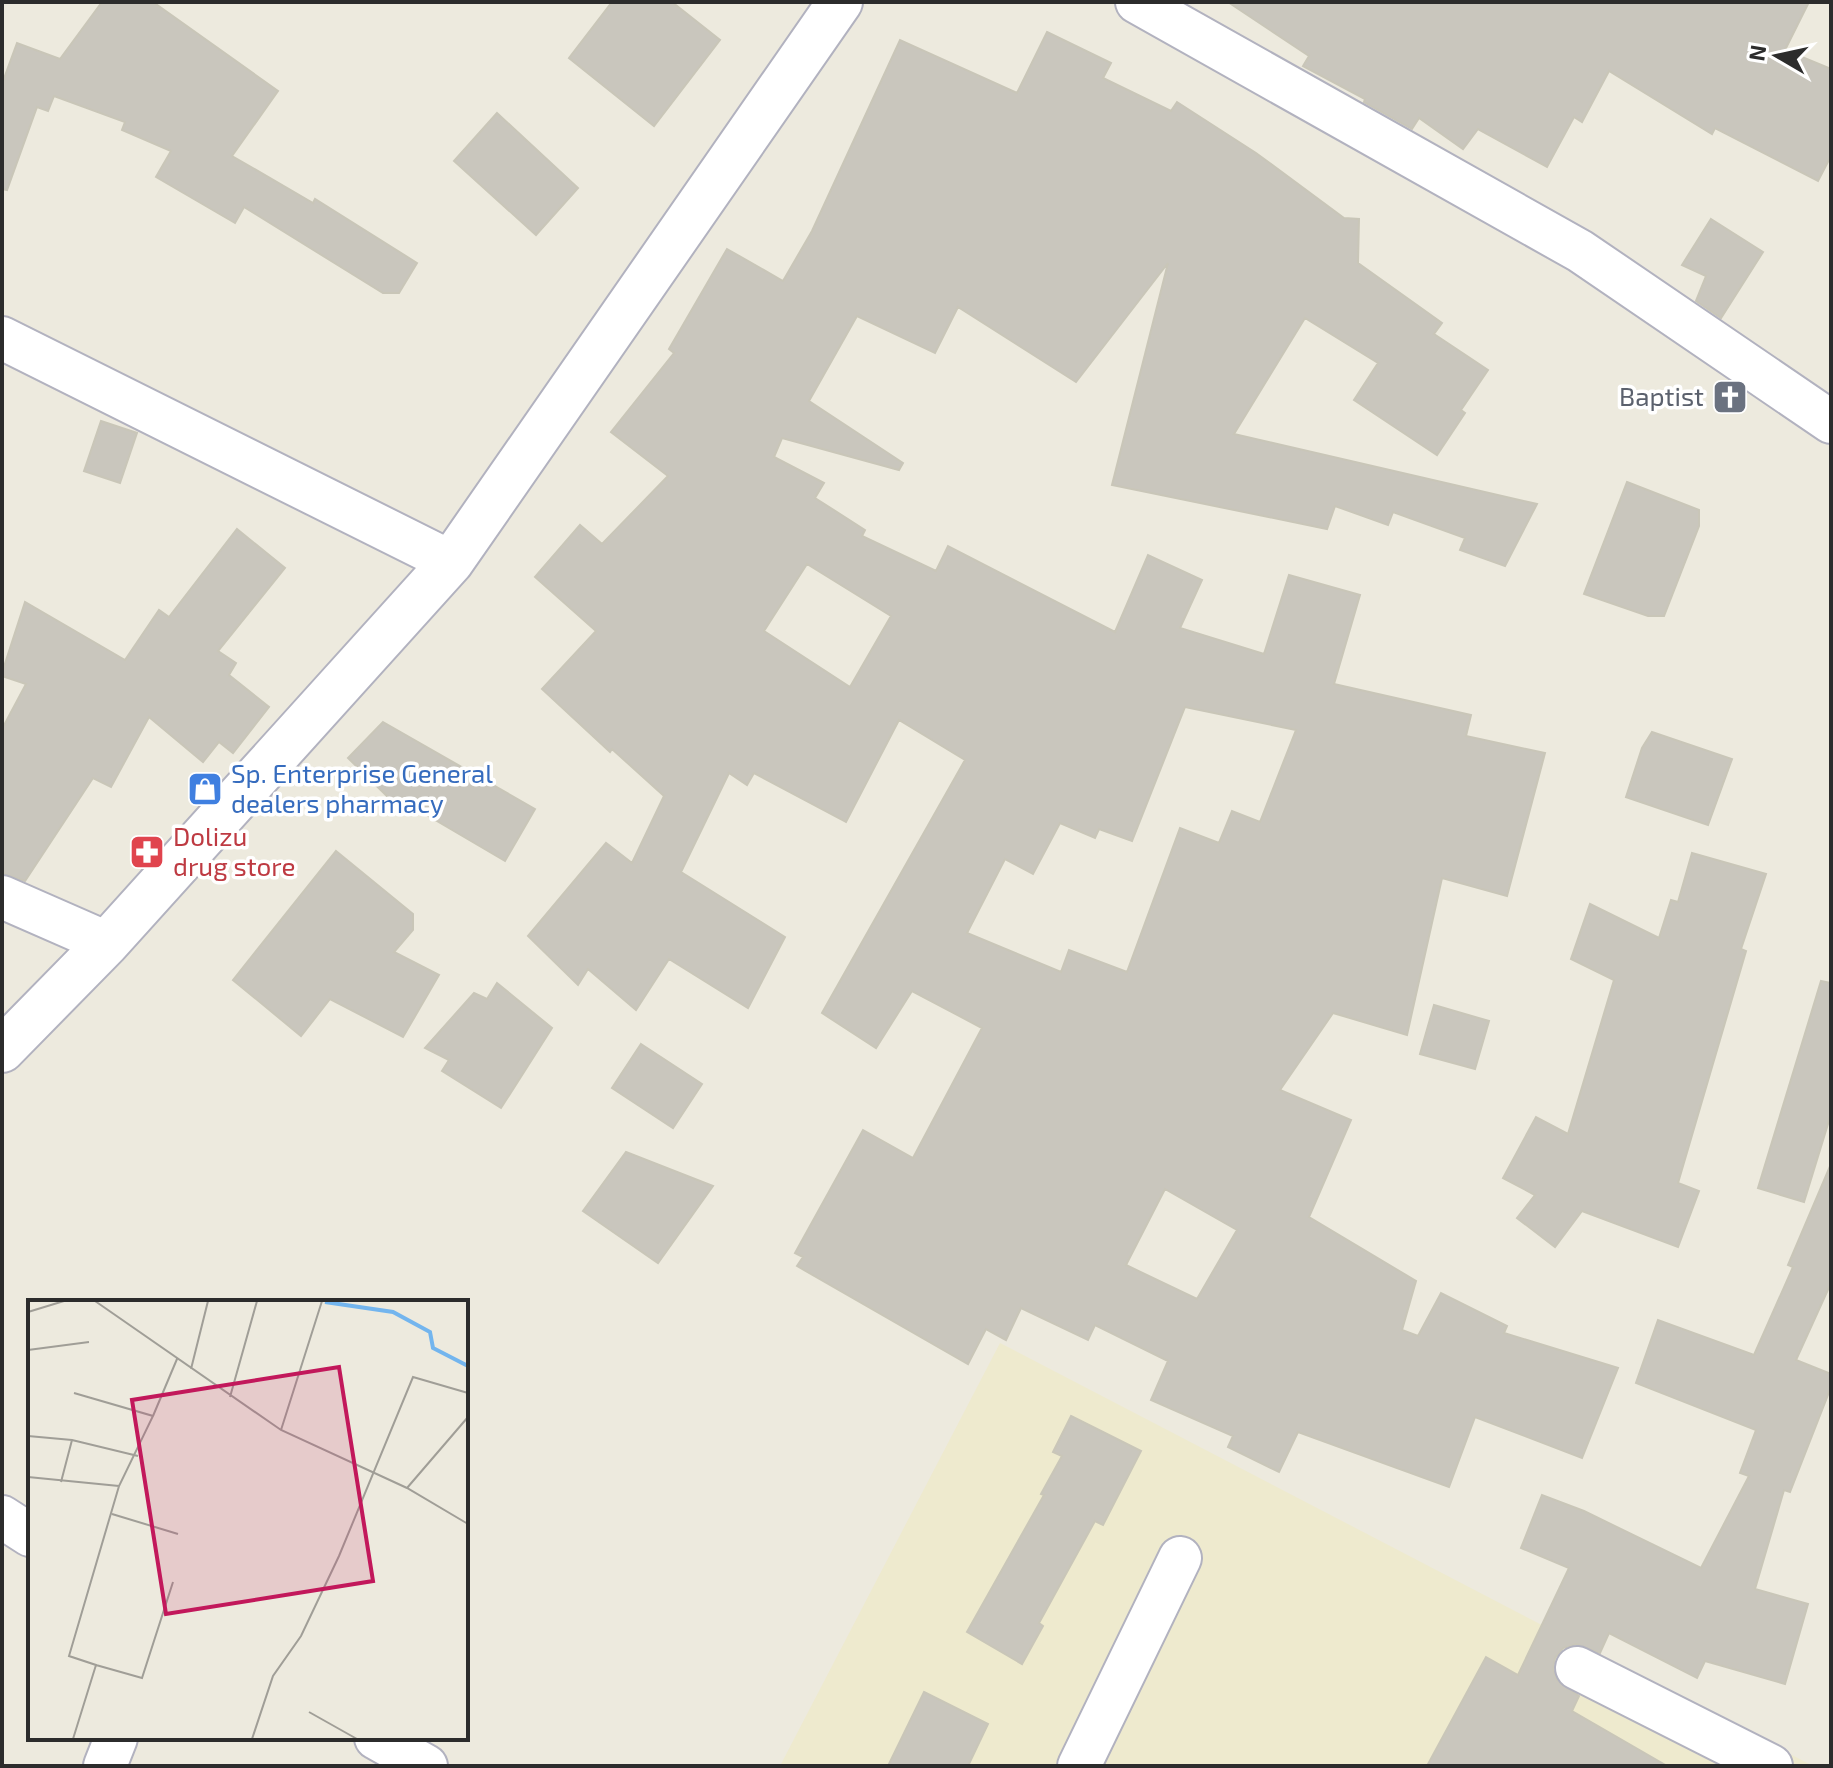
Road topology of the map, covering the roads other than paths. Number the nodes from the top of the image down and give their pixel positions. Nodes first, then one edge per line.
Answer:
1 (840, 2) edge
2 (1137, 2) edge
3 (2, 338) edge
4 (1831, 422) edge
5 (451, 562) junction
6 (2, 897) edge
7 (107, 943) junction
8 (2, 1050) edge
9 (2, 1517) edge
10 (28, 1534) edge
11 (1180, 1558) dead end
12 (1577, 1668) dead end
13 (115, 1740) edge
14 (380, 1740) edge
15 (105, 1766) edge
16 (426, 1766) edge
17 (1079, 1766) edge
18 (1771, 1766) edge

1 - 5 street
2 - 4 street
3 - 5 street
5 - 7 street
6 - 7 street
7 - 8 street
9 - 10 street
11 - 17 street
12 - 18 street
13 - 15 street
14 - 16 street

